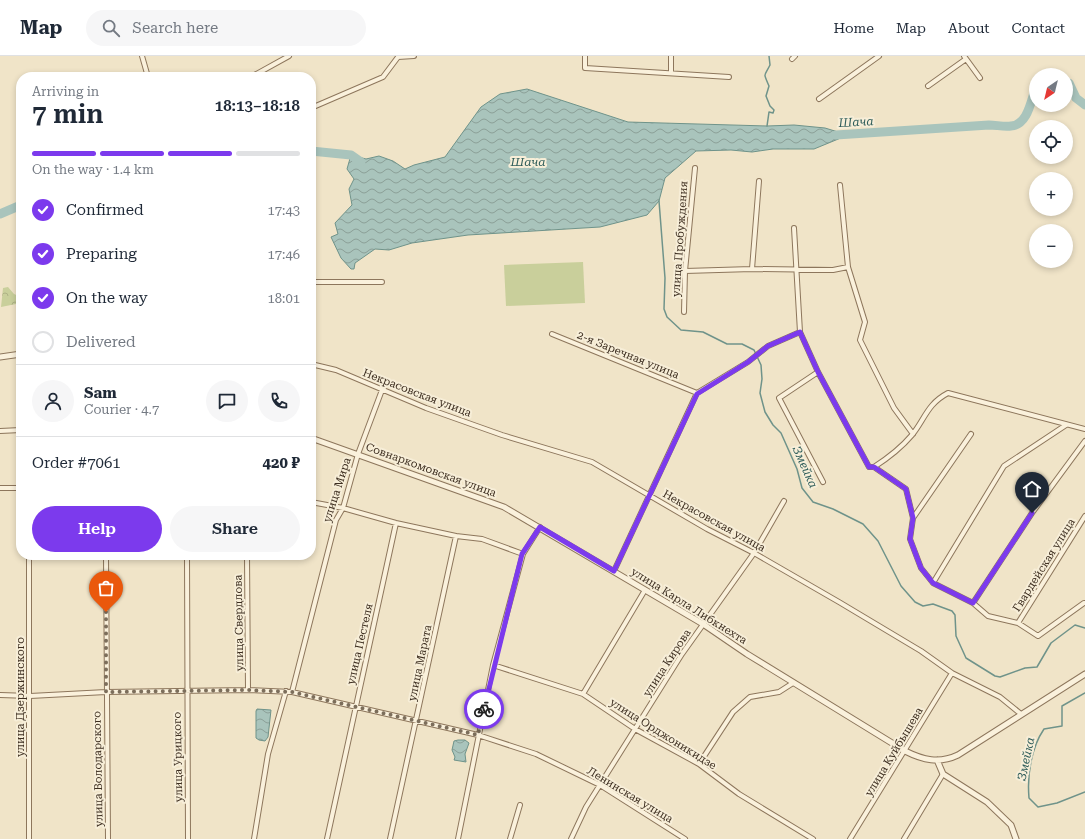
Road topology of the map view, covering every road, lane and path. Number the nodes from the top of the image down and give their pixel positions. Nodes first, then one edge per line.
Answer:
1 (148, 56) edge
2 (289, 56) edge
3 (414, 56) edge
4 (585, 56) edge
5 (671, 56) edge
6 (879, 56) edge
7 (143, 57) edge
8 (398, 57) edge
9 (965, 58) edge
10 (147, 72) edge
11 (260, 72) edge
12 (670, 73) junction
13 (729, 77) dead end
14 (980, 78) dead end
15 (928, 86) dead end
16 (819, 100) dead end
17 (316, 106) edge
18 (695, 168) dead end
19 (759, 181) dead end
20 (840, 185) dead end
21 (794, 228) dead end
22 (848, 267) junction
23 (752, 269) junction
24 (796, 270) junction
25 (685, 272) junction
26 (316, 282) edge
27 (382, 282) dead end
28 (684, 312) dead end
29 (800, 332) junction
30 (552, 334) dead end
31 (16, 355) edge
32 (0, 357) edge
33 (316, 365) edge
34 (818, 372) junction
35 (382, 390) junction
36 (697, 394) junction
37 (1066, 425) junction
38 (1085, 429) edge
39 (16, 430) edge
40 (0, 431) edge
41 (913, 434) junction
42 (970, 434) dead end
43 (316, 440) edge
44 (1085, 441) edge
45 (358, 454) junction
46 (874, 467) junction
47 (823, 482) dead end
48 (0, 488) edge
49 (16, 488) edge
50 (649, 495) junction
51 (784, 501) dead end
52 (316, 503) edge
53 (343, 508) junction
54 (1085, 516) edge
55 (913, 518) junction
56 (396, 523) junction
57 (540, 527) junction
58 (456, 536) junction
59 (754, 553) junction
60 (522, 554) junction
61 (29, 560) edge
62 (106, 560) edge
63 (187, 560) edge
64 (247, 560) edge
65 (614, 571) junction
66 (933, 583) junction
67 (645, 590) junction
68 (1084, 602) edge
69 (973, 603) junction
70 (1018, 623) junction
71 (703, 624) junction
72 (493, 665) junction
73 (952, 673) junction
74 (1085, 674) edge
75 (793, 683) junction
76 (248, 690) junction
77 (106, 692) junction
78 (186, 692) junction
79 (286, 692) junction
80 (292, 692) junction
81 (583, 694) junction
82 (0, 696) edge
83 (30, 696) junction
84 (355, 707) junction
85 (1021, 714) junction
86 (417, 720) junction
87 (635, 729) junction
88 (478, 735) junction
89 (905, 751) junction
90 (937, 760) junction
91 (699, 764) junction
92 (943, 774) junction
93 (600, 785) junction
94 (520, 805) dead end
95 (29, 839) edge
96 (108, 839) edge
97 (188, 839) edge
98 (254, 839) edge
99 (327, 839) edge
100 (390, 839) edge
101 (458, 839) edge
102 (510, 839) edge
103 (571, 839) edge
104 (685, 839) edge
105 (813, 839) edge
106 (850, 839) edge
107 (904, 839) edge
108 (1016, 839) edge

1 - 7 street
2 - 11 street
3 - 8 street
4 - 12 street
5 - 12 street
6 - 16 street
7 - 10 street
8 - 17 street
9 - 14 street
9 - 15 street
12 - 13 street
18 - 25 street, улица Пробуждения
19 - 23 street
20 - 22 street
21 - 24 street
22 - 24 street
22 - 41 street
23 - 24 street
23 - 25 street
24 - 29 street
25 - 28 street, улица Пробуждения
26 - 27 street
29 - 34 street
29 - 36 street
30 - 36 street, 2-я Заречная улица
31 - 32 street
33 - 35 street, Некрасовская улица
34 - 46 street
34 - 47 street
35 - 45 street, улица Мира
35 - 50 street, Некрасовская улица
36 - 50 street
37 - 38 street
37 - 41 street
37 - 66 street
39 - 40 street
41 - 46 street
42 - 55 street
43 - 45 street, Совнаркомовская улица
44 - 69 street
45 - 53 street, улица Мира
45 - 57 street, Совнаркомовская улица
46 - 55 street
48 - 49 street
50 - 59 street, Некрасовская улица
50 - 65 street
51 - 59 street, улица Кирова
52 - 53 street
53 - 56 street
53 - 80 street, улица Мира
54 - 70 street, Гвардейская улица
55 - 66 street
56 - 58 street
56 - 84 street, улица Пестеля
57 - 60 street
57 - 65 street, улица Карла Либкнехта
58 - 60 street
58 - 86 street, улица Марата
59 - 71 street, улица Кирова
59 - 73 street, Некрасовская улица
60 - 72 street
61 - 83 street, улица Дзержинского
62 - 77 street, улица Володарского
63 - 78 street, улица Урицкого
64 - 76 street, улица Свердлова
65 - 67 street, улица Карла Либкнехта
66 - 69 street
67 - 71 street, улица Карла Либкнехта
67 - 81 street
68 - 70 street
69 - 70 street
71 - 75 street, улица Карла Либкнехта
71 - 87 street, улица Кирова
72 - 81 street, улица Орджоникидзе
72 - 88 street
73 - 85 street, Некрасовская улица
73 - 89 street, улица Куйбышева
74 - 85 street
75 - 89 street, улица Карла Либкнехта
75 - 91 street
76 - 78 street, Ленинская улица
76 - 79 street, Ленинская улица
77 - 78 street, Ленинская улица
77 - 83 street, Ленинская улица
77 - 96 street, улица Володарского
78 - 97 street, улица Урицкого
79 - 80 street, Ленинская улица
79 - 98 street
80 - 84 street, Ленинская улица
81 - 87 street, улица Орджоникидзе
82 - 83 street, Ленинская улица
83 - 95 street, улица Дзержинского
84 - 86 street, Ленинская улица
84 - 99 street, улица Пестеля
85 - 90 street
86 - 88 street, Ленинская улица
86 - 100 street, улица Марата
87 - 91 street, улица Орджоникидзе
87 - 93 street, улица Кирова
88 - 93 street, Ленинская улица
88 - 101 street
89 - 90 street, улица Карла Либкнехта
89 - 106 street, улица Куйбышева
90 - 92 street
91 - 105 street, улица Орджоникидзе
92 - 107 street
92 - 108 street
93 - 103 street, улица Кирова
93 - 104 street, Ленинская улица
94 - 102 street

